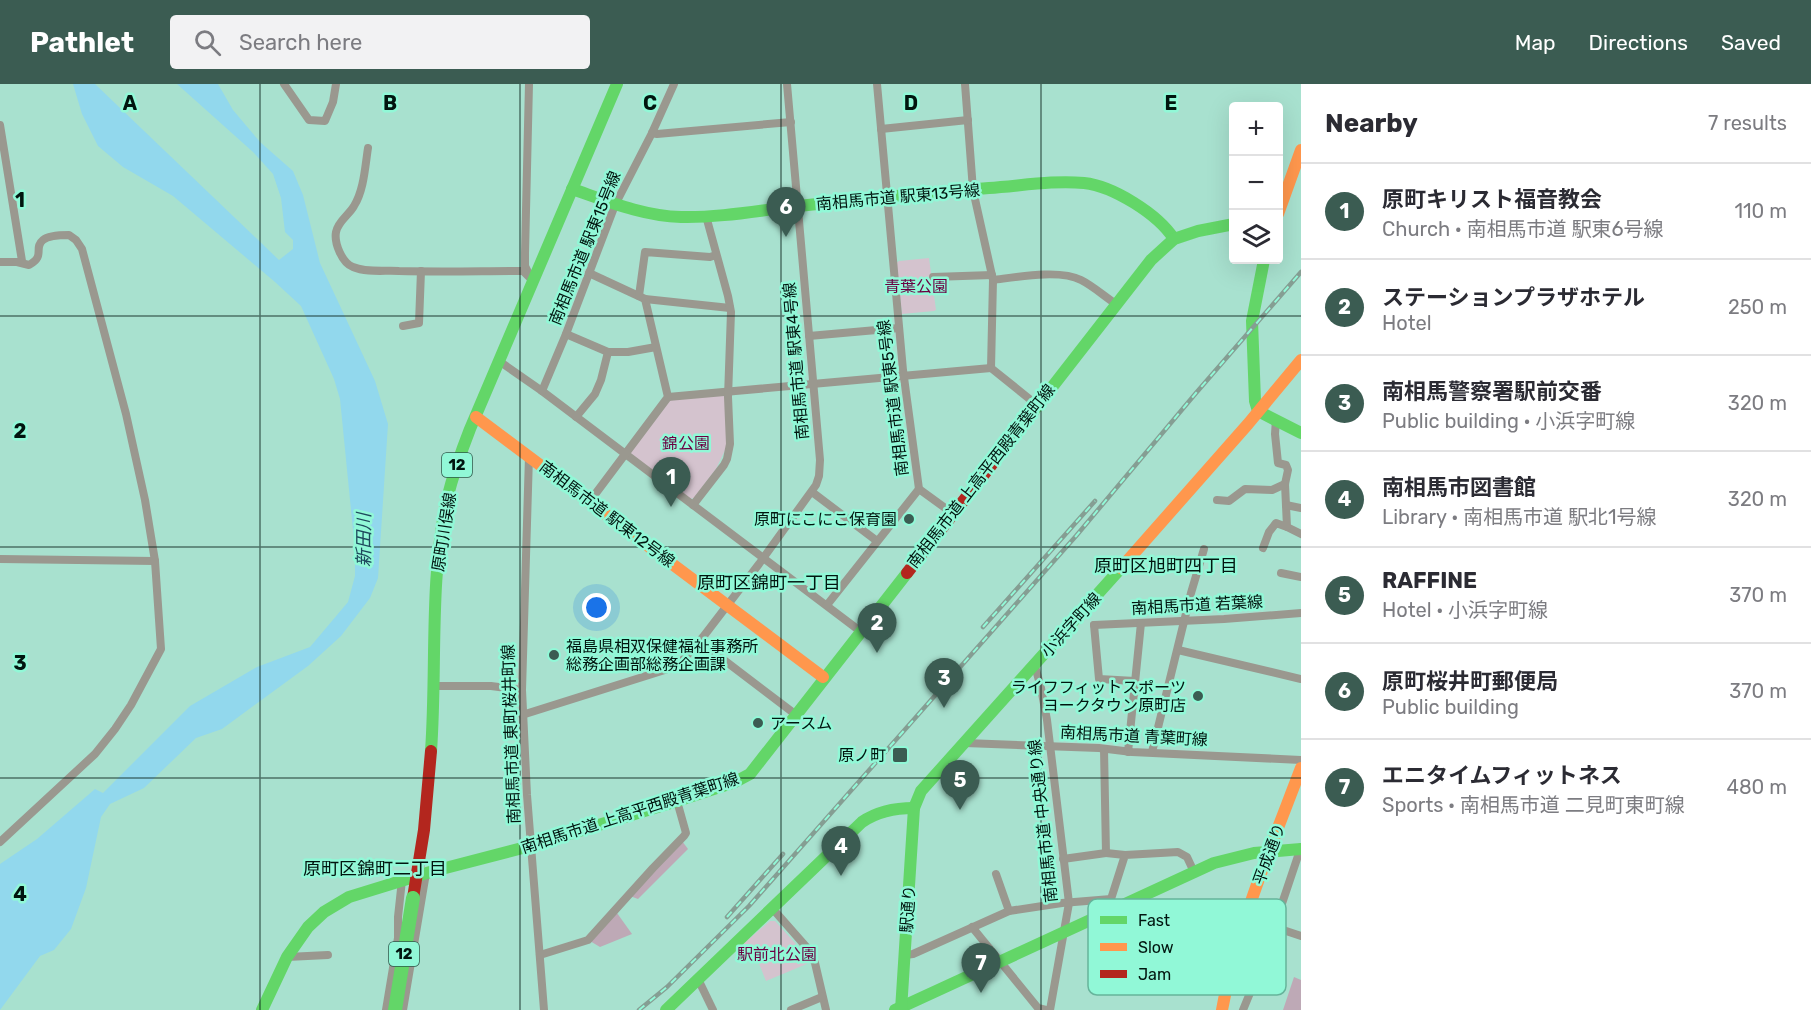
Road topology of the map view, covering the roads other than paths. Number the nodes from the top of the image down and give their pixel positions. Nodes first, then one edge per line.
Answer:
1 (284, 84) edge
2 (336, 84) edge
3 (529, 84) edge
4 (617, 84) edge
5 (674, 84) edge
6 (787, 84) edge
7 (877, 84) edge
8 (965, 84) edge
9 (968, 120) junction
10 (790, 122) junction
11 (0, 125) edge
12 (882, 129) junction
13 (652, 133) junction
14 (368, 148) dead end
15 (1301, 150) edge
16 (572, 189) junction
17 (973, 190) junction
18 (888, 198) junction
19 (615, 205) junction
20 (798, 206) junction
21 (1279, 210) edge
22 (706, 216) junction
23 (1229, 225) edge
24 (1174, 239) junction
25 (716, 255) junction
26 (0, 262) edge
27 (17, 262) junction
28 (1263, 264) edge
29 (421, 271) junction
30 (589, 273) junction
31 (933, 277) dead end
32 (992, 278) junction
33 (532, 280) junction
34 (642, 298) junction
35 (1116, 304) junction
36 (730, 308) junction
37 (403, 326) dead end
38 (899, 328) junction
39 (566, 334) junction
40 (809, 336) junction
41 (656, 347) junction
42 (608, 352) junction
43 (1301, 360) edge
44 (499, 361) junction
45 (991, 368) junction
46 (904, 376) junction
47 (813, 384) junction
48 (542, 391) junction
49 (728, 391) junction
50 (668, 397) junction
51 (1037, 405) junction
52 (1258, 411) junction
53 (476, 417) junction
54 (576, 417) junction
55 (1276, 419) junction
56 (1301, 433) edge
57 (624, 454) junction
58 (529, 456) junction
59 (1285, 484) junction
60 (919, 489) junction
61 (812, 492) junction
62 (1217, 500) dead end
63 (590, 501) junction
64 (1286, 505) junction
65 (693, 506) junction
66 (1301, 508) edge
67 (952, 513) junction
68 (1287, 527) junction
69 (1301, 534) edge
70 (877, 541) junction
71 (1263, 548) dead end
72 (1204, 549) dead end
73 (763, 558) junction
74 (0, 559) edge
75 (155, 561) junction
76 (1281, 573) dead end
77 (1301, 577) edge
78 (727, 605) junction
79 (827, 605) junction
80 (1301, 613) edge
81 (1081, 615) junction
82 (1185, 621) junction
83 (1141, 623) junction
84 (1094, 625) junction
85 (860, 631) junction
86 (699, 641) junction
87 (1178, 650) junction
88 (1035, 666) junction
89 (823, 677) junction
90 (1301, 679) edge
91 (1135, 681) junction
92 (434, 686) junction
93 (522, 690) junction
94 (795, 714) junction
95 (522, 715) junction
96 (965, 743) junction
97 (1050, 747) junction
98 (1104, 749) junction
99 (1128, 752) junction
100 (1152, 752) junction
101 (1301, 760) edge
102 (1301, 768) edge
103 (677, 801) junction
104 (914, 808) junction
105 (0, 842) edge
106 (530, 846) junction
107 (1301, 848) edge
108 (1269, 850) junction
109 (1106, 853) junction
110 (1125, 855) junction
111 (1063, 859) junction
112 (1194, 872) junction
113 (421, 874) junction
114 (996, 874) dead end
115 (402, 880) junction
116 (1113, 899) edge
117 (1125, 899) edge
118 (1252, 899) edge
119 (1284, 899) edge
120 (1069, 903) junction
121 (1088, 903) edge
122 (772, 908) junction
123 (1009, 911) junction
124 (1088, 918) edge
125 (972, 927) junction
126 (1286, 931) edge
127 (1064, 932) junction
128 (1301, 936) edge
129 (328, 955) dead end
130 (540, 955) junction
131 (905, 955) junction
132 (287, 957) junction
133 (999, 961) junction
134 (698, 979) junction
135 (1250, 995) edge
136 (822, 997) junction
137 (401, 1009) edge
138 (899, 1009) edge
139 (262, 1010) edge
140 (386, 1010) edge
141 (544, 1010) edge
142 (666, 1010) edge
143 (713, 1010) edge
144 (791, 1010) edge
145 (826, 1010) edge
146 (1042, 1010) edge
147 (1243, 1010) edge

1 - 2 street
3 - 33 street
4 - 16 street, 原町川俣線 / 12
5 - 13 street, 南相馬市道 駅東15号線
6 - 10 street, 南相馬市道 駅東4号線
7 - 12 street, 南相馬市道 駅東5号線
8 - 9 street
9 - 12 street
9 - 17 street
10 - 13 street
10 - 20 street, 南相馬市道 駅東4号線
11 - 27 street
12 - 18 street, 南相馬市道 駅東5号線
13 - 19 street, 南相馬市道 駅東15号線
14 - 29 street
15 - 21 street
16 - 19 street, 南相馬市道 駅東13号線
16 - 33 street, 原町川俣線 / 12
17 - 18 street, 南相馬市道 駅東13号線
17 - 24 street, 南相馬市道 駅東13号線
17 - 32 street
18 - 20 street, 南相馬市道 駅東13号線
18 - 38 street, 南相馬市道 駅東5号線
19 - 22 street, 南相馬市道 駅東13号線
19 - 30 street, 南相馬市道 駅東15号線
20 - 22 street, 南相馬市道 駅東13号線
20 - 40 street, 南相馬市道 駅東4号線
22 - 25 street
23 - 24 street, 南相馬市道 上高平西殿青葉町線
24 - 35 street, 南相馬市道 上高平西殿青葉町線
25 - 34 street
25 - 36 street
26 - 27 street
27 - 75 street
28 - 52 street
29 - 33 street
29 - 37 street
30 - 34 street
30 - 39 street, 南相馬市道 駅東15号線
31 - 32 street
32 - 35 street
32 - 45 street
33 - 44 street, 原町川俣線 / 12
34 - 36 street
34 - 41 street
35 - 51 street, 南相馬市道 上高平西殿青葉町線
36 - 49 street
38 - 40 street
38 - 46 street, 南相馬市道 駅東5号線
39 - 42 street
39 - 48 street, 南相馬市道 駅東15号線
40 - 47 street, 南相馬市道 駅東4号線
41 - 42 street
41 - 50 street
42 - 54 street
43 - 52 street, 小浜字町線
44 - 48 street
44 - 53 street, 原町川俣線 / 12
45 - 46 street
45 - 51 street
46 - 47 street
46 - 60 street, 南相馬市道 駅東5号線
47 - 49 street
47 - 61 street, 南相馬市道 駅東4号線
48 - 54 street
49 - 50 street
49 - 65 street
50 - 57 street
51 - 67 street, 南相馬市道 上高平西殿青葉町線
52 - 55 street
52 - 81 street, 小浜字町線
53 - 58 street, 南相馬市道 駅東12号線
53 - 92 street, 原町川俣線 / 12
54 - 57 street
55 - 56 street
55 - 59 street
57 - 63 street
57 - 65 street
58 - 63 street, 南相馬市道 駅東12号線
58 - 93 street, 南相馬市道 東町桜井町線
59 - 62 street
59 - 64 street
60 - 67 street, 南相馬市道 駅東5号線
60 - 70 street
61 - 70 street
61 - 73 street, 南相馬市道 駅東4号線
63 - 78 street, 南相馬市道 駅東12号線
64 - 66 street
64 - 68 street
65 - 73 street
67 - 85 street, 南相馬市道 上高平西殿青葉町線
68 - 69 street
68 - 71 street
70 - 79 street
72 - 82 street
73 - 78 street, 南相馬市道 駅東4号線
73 - 79 street
74 - 75 street
75 - 105 street
76 - 77 street
78 - 86 street, 南相馬市道 駅東4号線
78 - 89 street, 南相馬市道 駅東12号線
79 - 85 street
80 - 82 street, 南相馬市道 若葉線
81 - 84 street
81 - 88 street, 小浜字町線
82 - 83 street, 南相馬市道 若葉線
82 - 87 street
83 - 84 street, 南相馬市道 若葉線
83 - 91 street
84 - 91 street
85 - 89 street, 南相馬市道 上高平西殿青葉町線
86 - 94 street
86 - 95 street, 南相馬市道 駅東4号線
87 - 90 street
87 - 100 street
88 - 96 street, 小浜字町線
88 - 97 street, 南相馬市道 中央通り線
89 - 94 street, 南相馬市道 上高平西殿青葉町線
91 - 99 street
92 - 93 street
92 - 113 street, 原町川俣線 / 12
93 - 95 street, 南相馬市道 東町桜井町線
94 - 103 street, 南相馬市道 上高平西殿青葉町線
95 - 106 street, 南相馬市道 東町桜井町線
96 - 97 street, 南相馬市道 青葉町線
96 - 104 street, 小浜字町線
97 - 98 street, 南相馬市道 青葉町線
97 - 111 street, 南相馬市道 中央通り線
98 - 99 street, 南相馬市道 青葉町線
98 - 109 street
99 - 100 street, 南相馬市道 青葉町線
100 - 101 street, 南相馬市道 青葉町線
102 - 108 street, 平成通り
103 - 106 street, 南相馬市道 上高平西殿青葉町線
103 - 130 street
104 - 122 street
104 - 131 street, 駅通り
106 - 113 street, 南相馬市道 上高平西殿青葉町線
106 - 130 street, 南相馬市道 東町桜井町線
107 - 108 street
107 - 119 street
108 - 112 street
108 - 118 street, 平成通り
109 - 110 street
109 - 111 street
110 - 112 street
110 - 116 street
111 - 120 street, 南相馬市道 中央通り線
112 - 117 street
113 - 115 street, 南相馬市道 上高平西殿青葉町線
113 - 137 street
113 - 137 street, 原町川俣線 / 12, bridge
114 - 123 street
115 - 132 street, 南相馬市道 上高平西殿青葉町線
115 - 140 street
120 - 121 street
120 - 123 street
120 - 127 street, 南相馬市道 中央通り線
122 - 134 street
122 - 136 street
123 - 125 street
124 - 127 street
125 - 131 street
125 - 133 street
126 - 128 street
127 - 133 street
127 - 146 street, 南相馬市道 中央通り線
129 - 132 street
130 - 141 street, 南相馬市道 東町桜井町線
131 - 138 street, 駅通り
132 - 139 street, 南相馬市道 上高平西殿青葉町線
133 - 138 street
133 - 146 street
134 - 142 street
134 - 143 street
135 - 147 street
136 - 144 street
136 - 145 street

